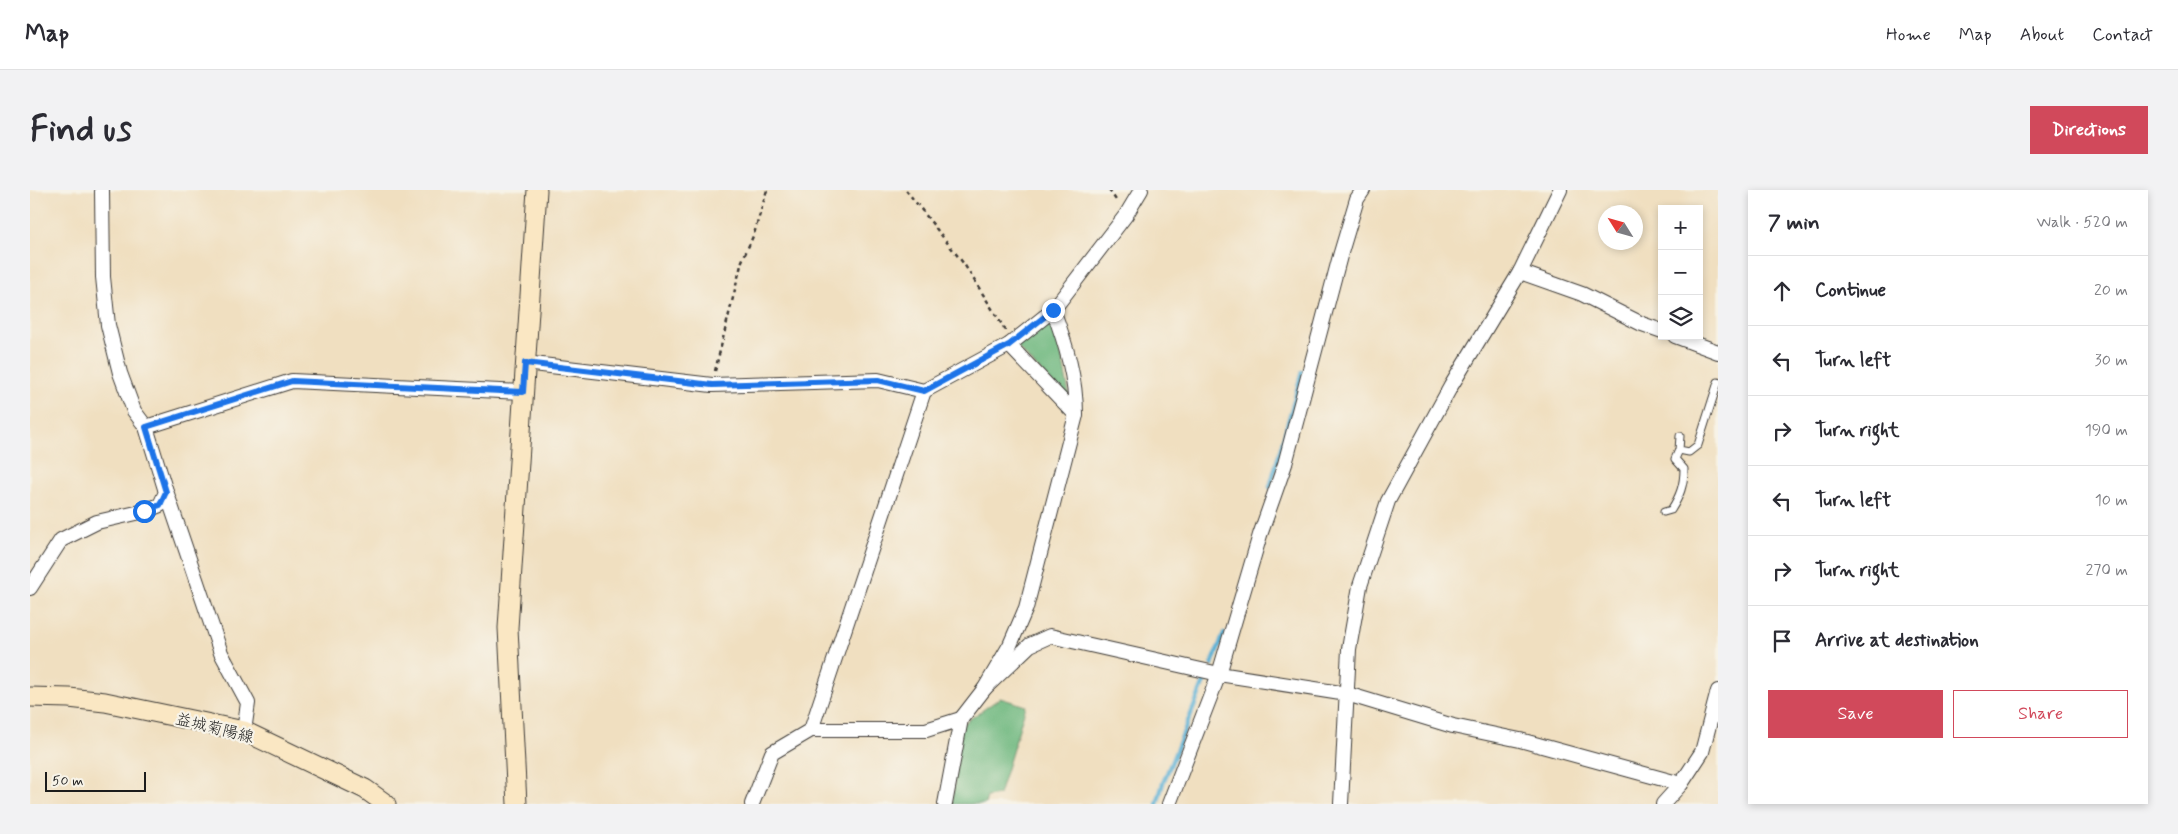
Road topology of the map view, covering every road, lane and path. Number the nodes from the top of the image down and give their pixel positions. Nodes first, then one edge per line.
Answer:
1 (102, 190) edge
2 (537, 190) edge
3 (768, 190) edge
4 (906, 190) edge
5 (1141, 190) edge
6 (1362, 190) edge
7 (1560, 190) edge
8 (1520, 272) junction
9 (1053, 310) junction
10 (1658, 330) edge
11 (1686, 340) edge
12 (1012, 343) junction
13 (1718, 352) edge
14 (525, 363) junction
15 (1718, 382) edge
16 (712, 385) junction
17 (924, 391) junction
18 (523, 392) junction
19 (1076, 415) junction
20 (146, 427) junction
21 (1680, 436) dead end
22 (1679, 450) junction
23 (165, 488) junction
24 (1664, 512) dead end
25 (30, 588) edge
26 (1218, 674) junction
27 (985, 688) junction
28 (1718, 692) edge
29 (1347, 694) junction
30 (30, 697) edge
31 (961, 719) junction
32 (811, 730) junction
33 (244, 731) junction
34 (1681, 784) junction
35 (386, 804) edge
36 (517, 804) edge
37 (752, 804) edge
38 (944, 804) edge
39 (1169, 804) edge
40 (1341, 804) edge
41 (1663, 804) edge

1 - 20 street
2 - 14 street
3 - 16 path
4 - 12 path
5 - 9 street
6 - 26 street
7 - 8 street
8 - 10 street
8 - 29 street
9 - 12 street
9 - 19 street
11 - 13 street
12 - 17 street
12 - 19 street
14 - 16 street
14 - 18 street
15 - 22 lane
16 - 17 street
17 - 32 street
18 - 20 street
18 - 36 street
19 - 27 street
20 - 23 street
21 - 22 lane
22 - 24 lane
23 - 25 street
23 - 33 street
26 - 27 street
26 - 29 street
26 - 39 street
27 - 31 street
28 - 34 street
29 - 34 street
29 - 40 street
30 - 33 street, 益城菊陽線
31 - 32 street
31 - 38 street
32 - 37 street
33 - 35 street, 益城菊陽線
34 - 41 street

